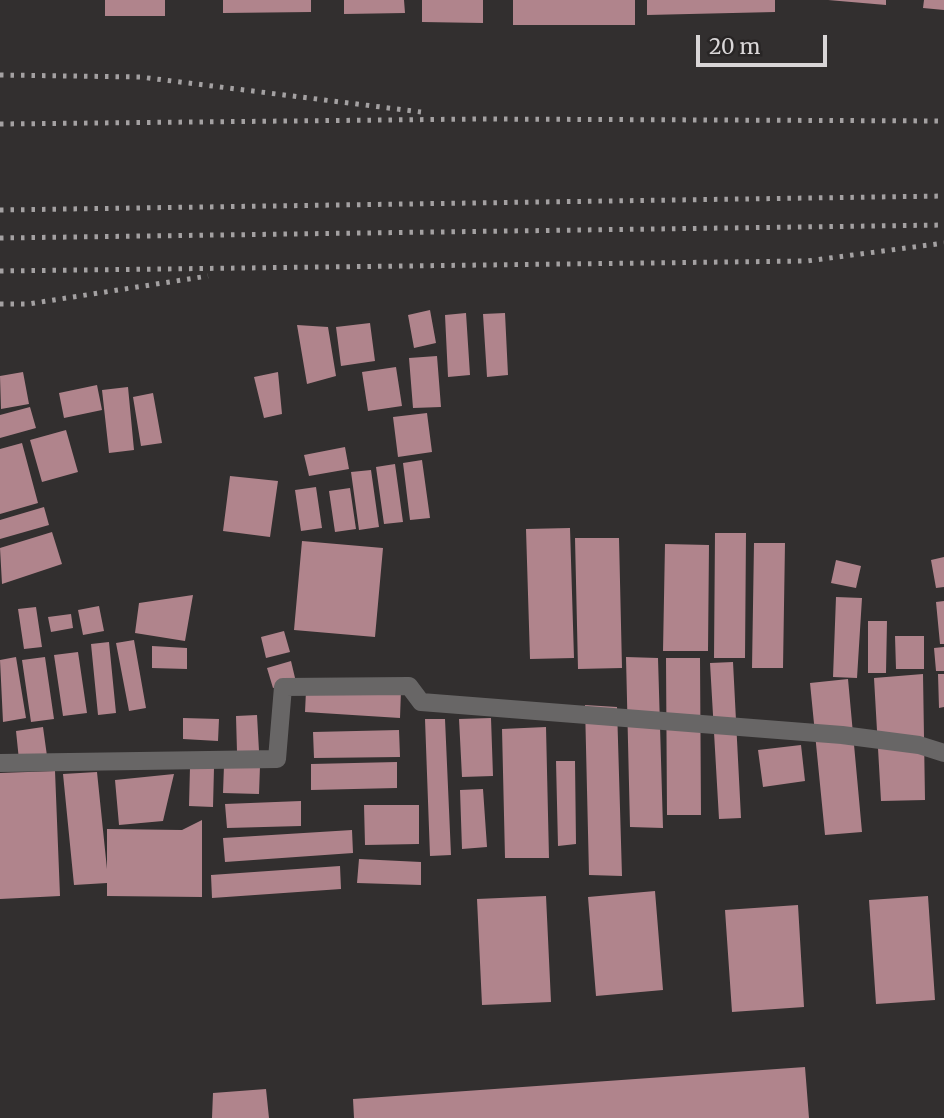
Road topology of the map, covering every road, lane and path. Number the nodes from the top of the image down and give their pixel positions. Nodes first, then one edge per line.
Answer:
1 (944, 753) edge
2 (0, 763) edge

1 - 2 street

